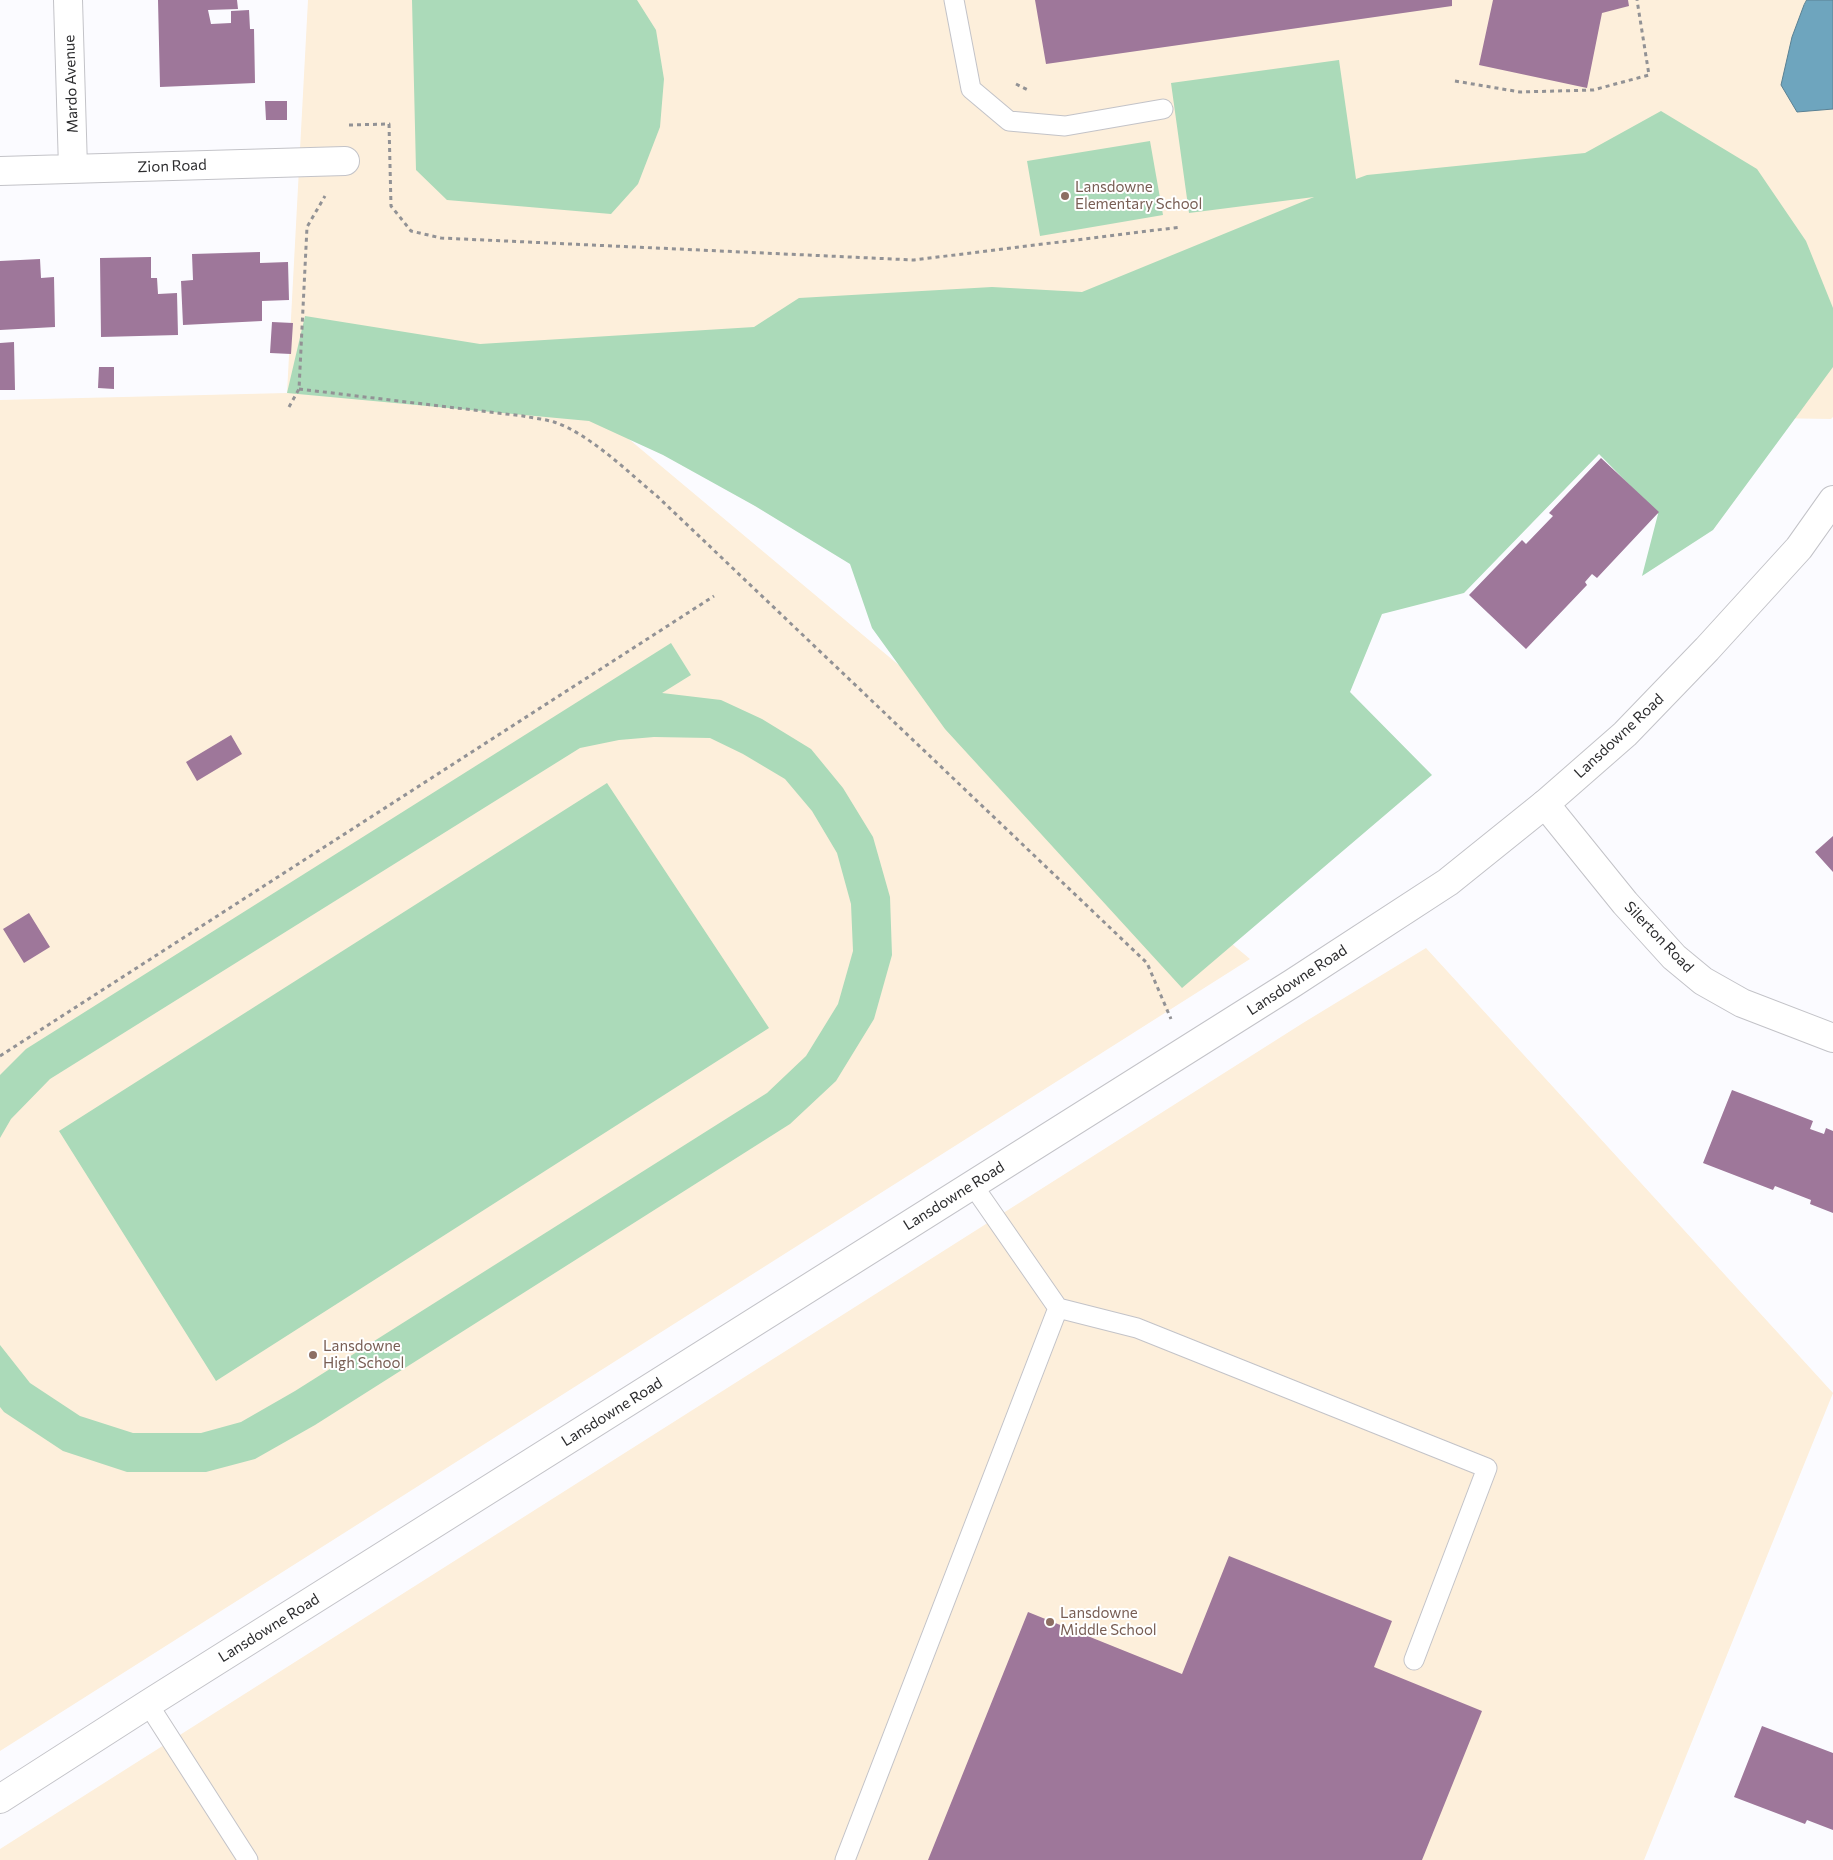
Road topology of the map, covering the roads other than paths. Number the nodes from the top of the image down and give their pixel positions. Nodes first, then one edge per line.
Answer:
1 (68, 0) edge
2 (954, 0) edge
3 (1163, 109) dead end
4 (345, 161) road end
5 (73, 168) junction
6 (0, 171) edge
7 (1833, 500) edge
8 (1545, 804) junction
9 (1833, 1038) edge
10 (972, 1184) junction
11 (1058, 1308) junction
12 (1414, 1660) dead end
13 (148, 1704) junction
14 (0, 1799) edge
15 (248, 1860) edge
16 (844, 1860) edge

1 - 5 street, Mardo Avenue
2 - 3 lane
4 - 5 street, Zion Road
5 - 6 street, Zion Road
7 - 8 street, Lansdowne Road
8 - 9 street, Silerton Road
8 - 10 street, Lansdowne Road
10 - 11 lane
10 - 13 street, Lansdowne Road
11 - 12 lane
11 - 16 lane
13 - 14 street, Lansdowne Road
13 - 15 lane

